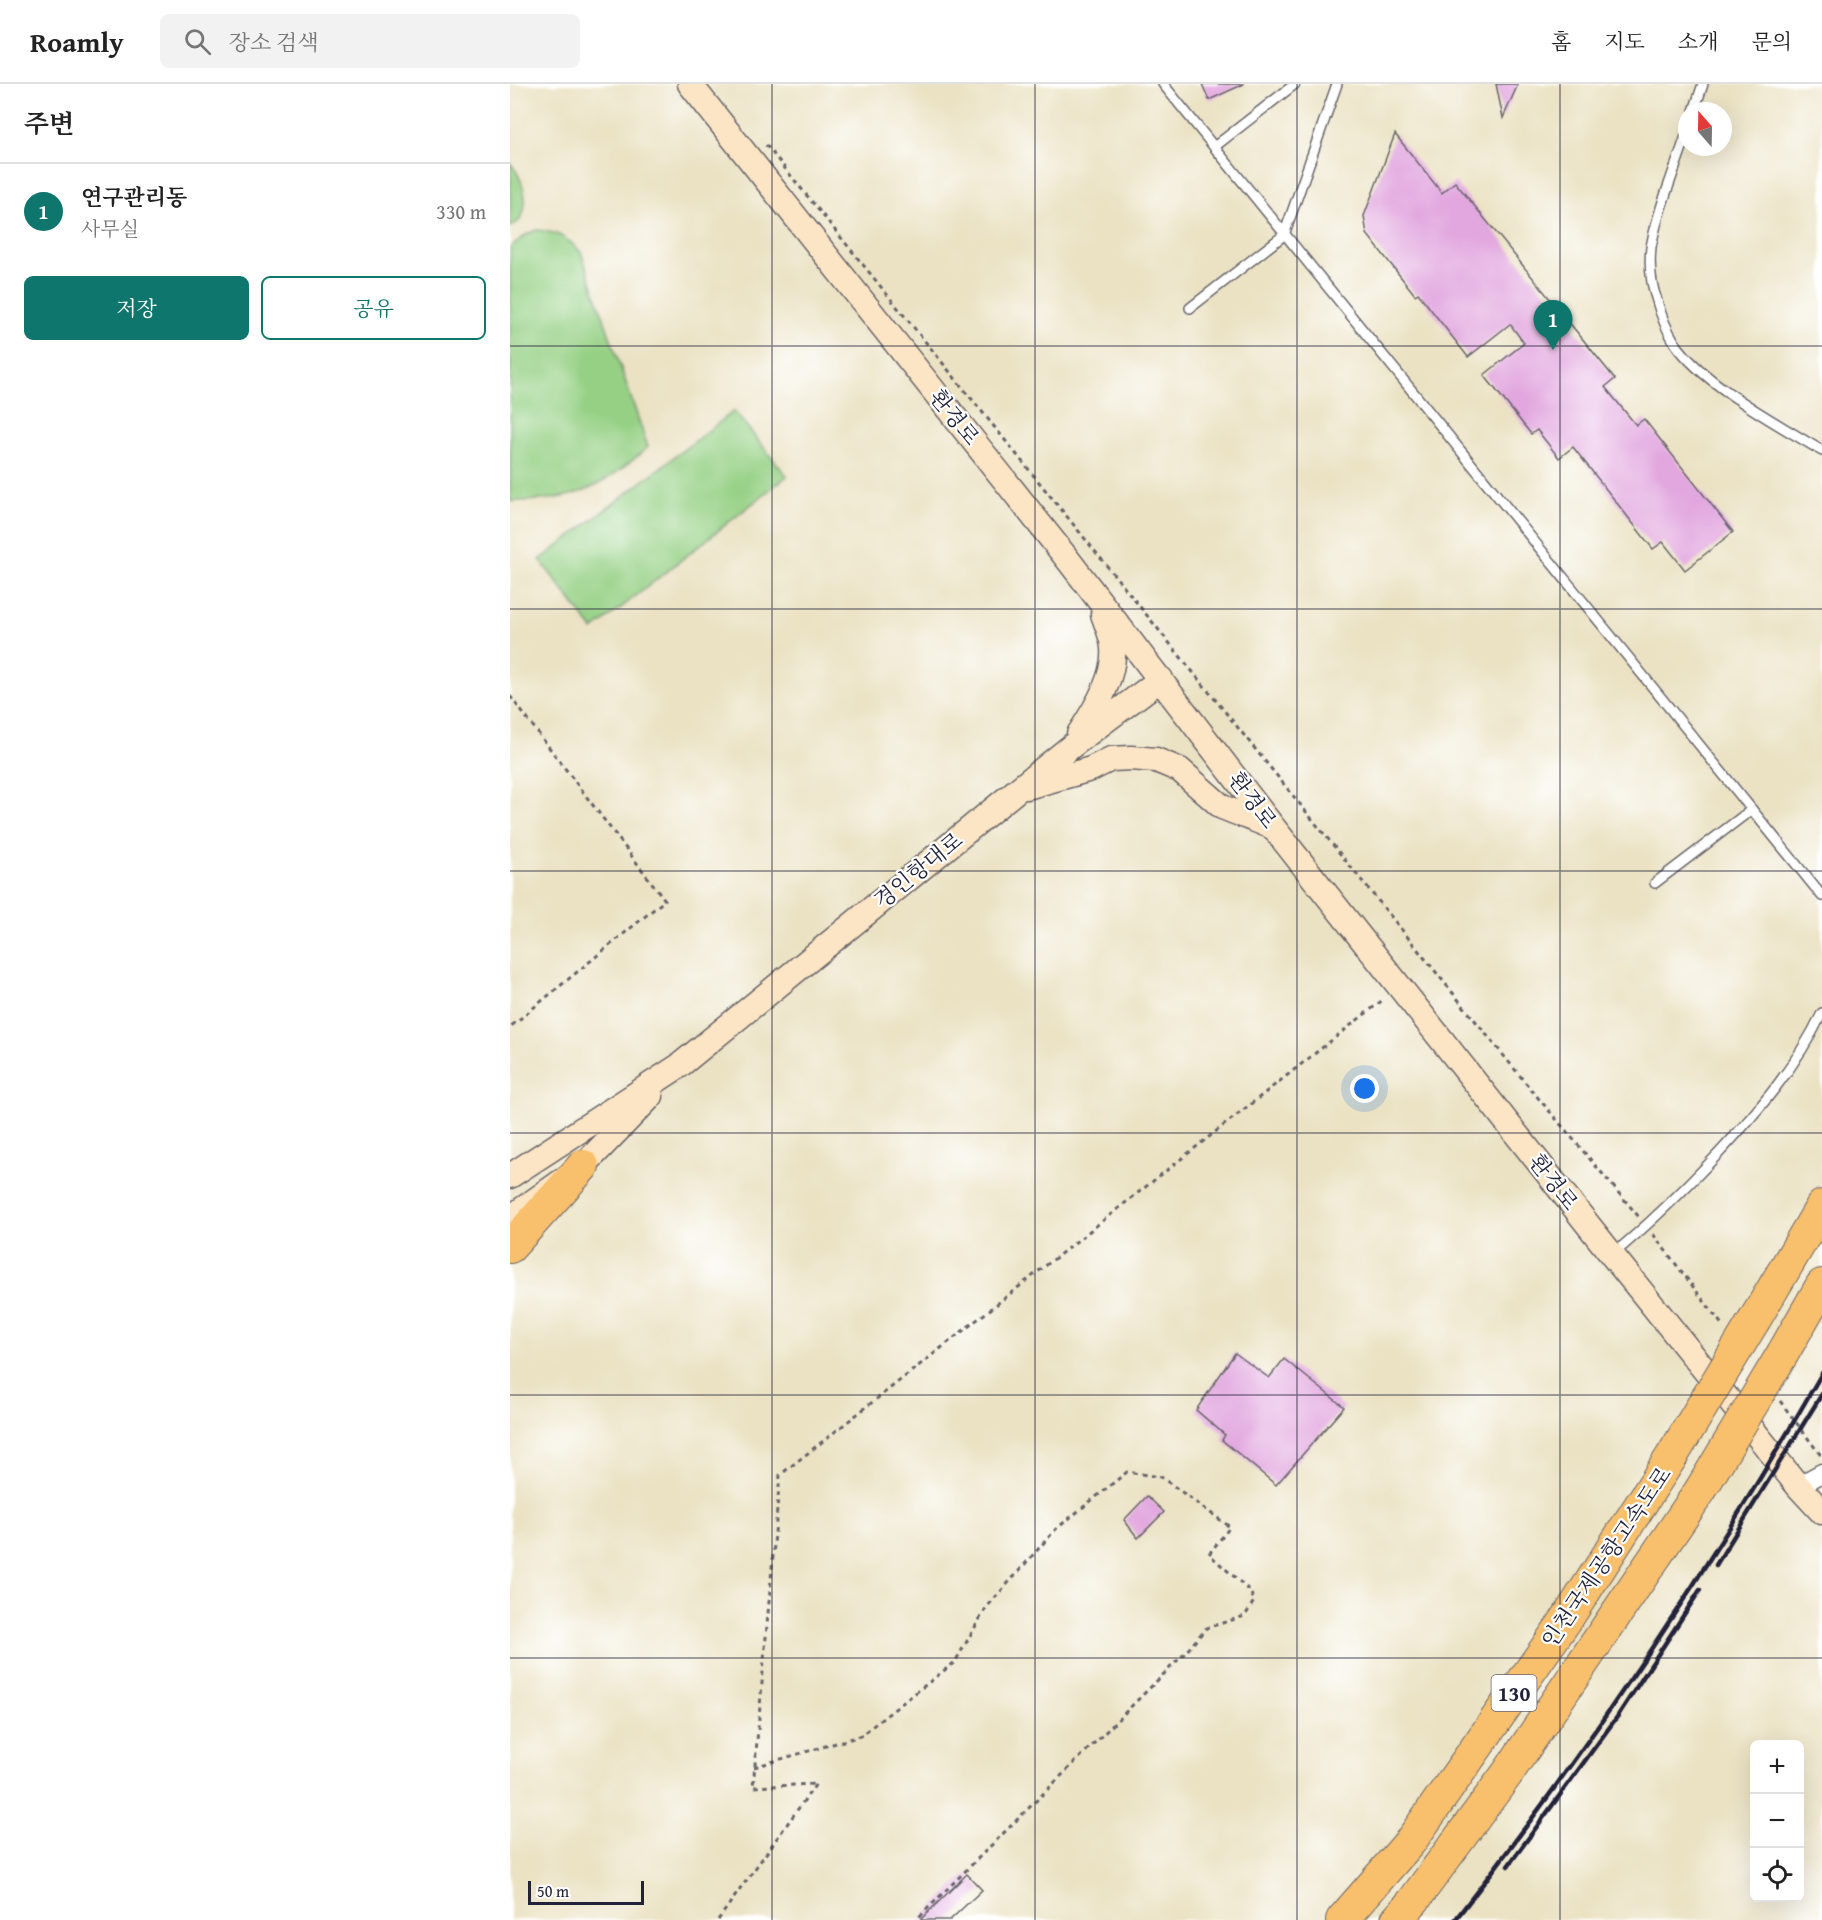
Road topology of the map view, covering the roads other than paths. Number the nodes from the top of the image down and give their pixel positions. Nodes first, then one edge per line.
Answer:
1 (690, 84) edge
2 (1163, 84) edge
3 (1295, 84) edge
4 (1337, 84) edge
5 (1703, 84) edge
6 (1697, 102) edge
7 (1214, 147) junction
8 (1679, 156) edge
9 (1284, 235) junction
10 (1190, 308) dead end
11 (1822, 451) edge
12 (1070, 561) junction
13 (1161, 679) junction
14 (1073, 745) junction
15 (1016, 790) junction
16 (1751, 810) junction
17 (1273, 827) junction
18 (1655, 883) dead end
19 (1822, 896) edge
20 (1822, 1013) edge
21 (679, 1065) junction
22 (583, 1166) junction
23 (510, 1176) edge
24 (1822, 1206) edge
25 (510, 1218) edge
26 (510, 1247) edge
27 (1612, 1255) junction
28 (1822, 1285) edge
29 (1822, 1473) edge
30 (1798, 1486) junction
31 (1822, 1512) edge
32 (1342, 1920) edge
33 (1397, 1920) edge

1 - 12 street, 환경로
2 - 7 lane
3 - 7 lane
4 - 9 lane
5 - 6 lane
7 - 9 lane
8 - 11 lane
9 - 10 lane
9 - 16 lane
12 - 13 street, 환경로
12 - 14 street
13 - 14 street, 경인항대로
13 - 17 street, 환경로
14 - 15 street, 경인항대로
15 - 17 street
15 - 21 street, 경인항대로
16 - 18 lane
16 - 19 lane
17 - 27 street, 환경로
20 - 27 lane
21 - 22 street, 경인항대로
21 - 23 street, 경인항대로
22 - 25 street, 경인항대로
22 - 26 highway
24 - 32 highway, 인천국제공항고속도로 / 130, bridge
27 - 30 street, 환경로
28 - 33 highway, 인천국제공항고속도로 / 130, bridge
29 - 30 street
30 - 31 street, 환경로

